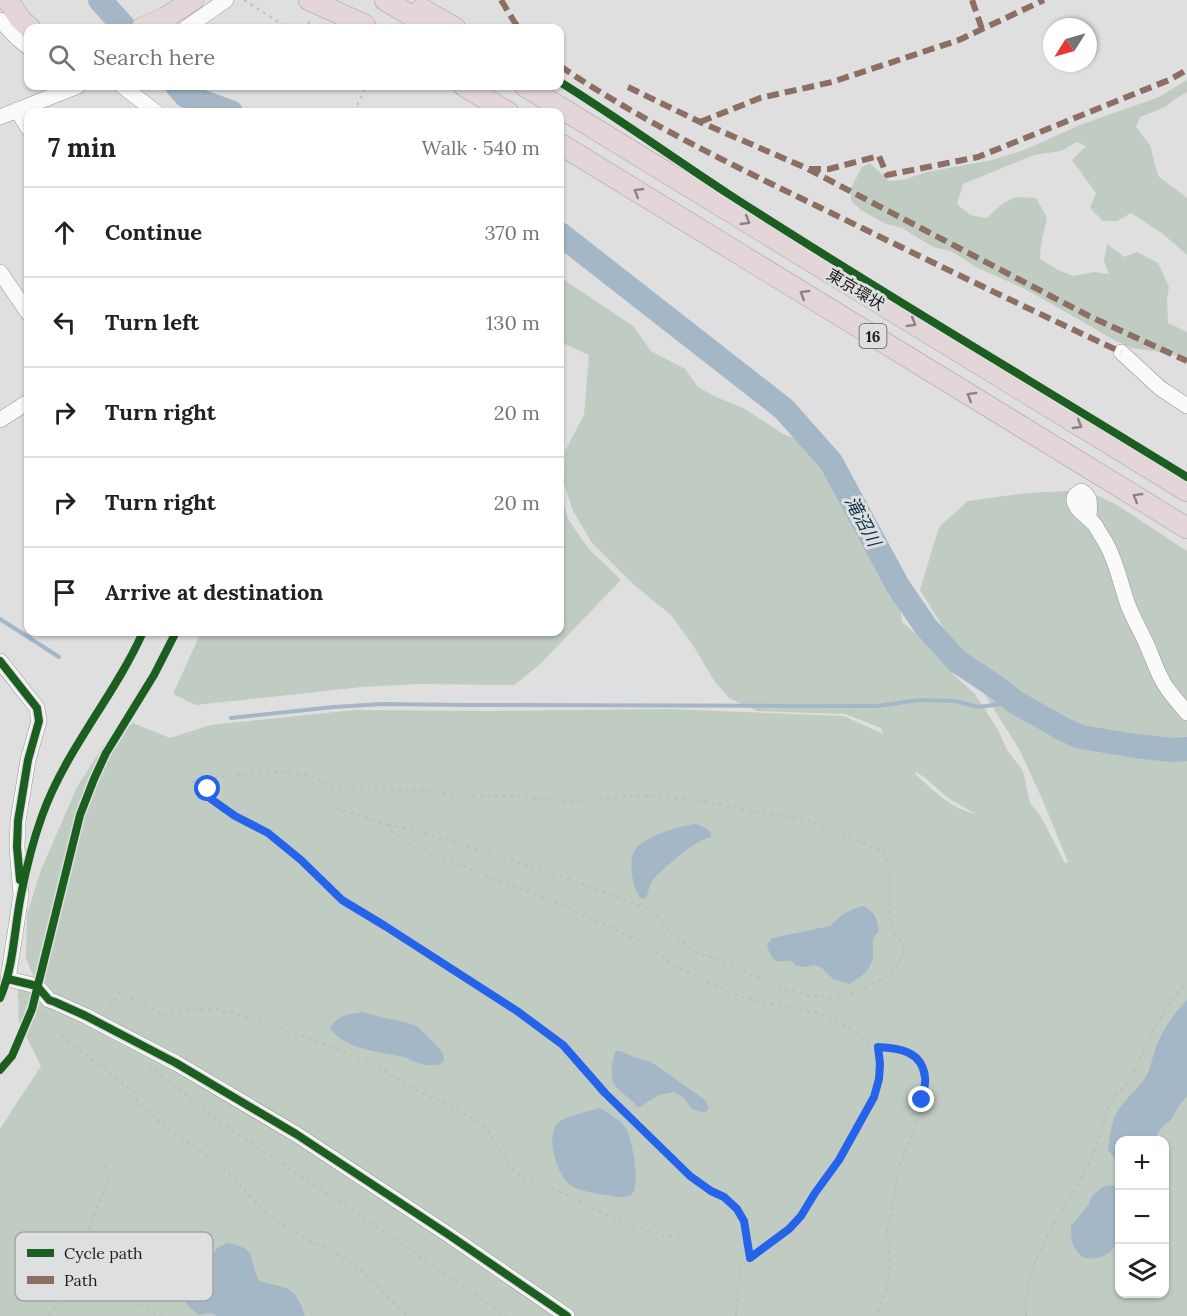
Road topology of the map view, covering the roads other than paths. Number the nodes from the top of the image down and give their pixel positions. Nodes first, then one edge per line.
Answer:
1 (8, 0) edge
2 (226, 0) edge
3 (385, 0) edge
4 (188, 2) edge
5 (316, 5) edge
6 (420, 14) edge
7 (0, 20) edge
8 (26, 24) edge
9 (151, 24) edge
10 (192, 24) edge
11 (361, 24) edge
12 (445, 24) edge
13 (24, 44) edge
14 (68, 90) edge
15 (127, 90) edge
16 (471, 90) edge
17 (531, 90) edge
18 (553, 90) edge
19 (151, 108) edge
20 (501, 108) edge
21 (561, 108) edge
22 (16, 110) junction
23 (564, 110) edge
24 (0, 117) edge
25 (24, 122) edge
26 (564, 146) edge
27 (624, 147) junction
28 (0, 272) edge
29 (24, 308) edge
30 (1121, 352) dead end
31 (24, 405) edge
32 (1187, 406) edge
33 (0, 420) edge
34 (1187, 491) edge
35 (1089, 519) dead end
36 (1187, 528) edge
37 (0, 661) edge
38 (1187, 713) edge
39 (567, 1316) edge

1 - 8 highway
2 - 10 street
3 - 6 highway
4 - 9 highway
5 - 11 highway
6 - 12 highway
7 - 13 street
14 - 22 street
15 - 19 street
16 - 20 highway
17 - 21 highway, 東京環状 / 16
18 - 27 highway
22 - 24 street
22 - 25 street
23 - 27 highway, 東京環状 / 16
36 -> 26 highway, 東京環状 / 16
27 -> 34 highway, 東京環状 / 16
28 - 29 street
30 - 32 street
31 - 33 street
35 - 38 street
37 - 39 street

